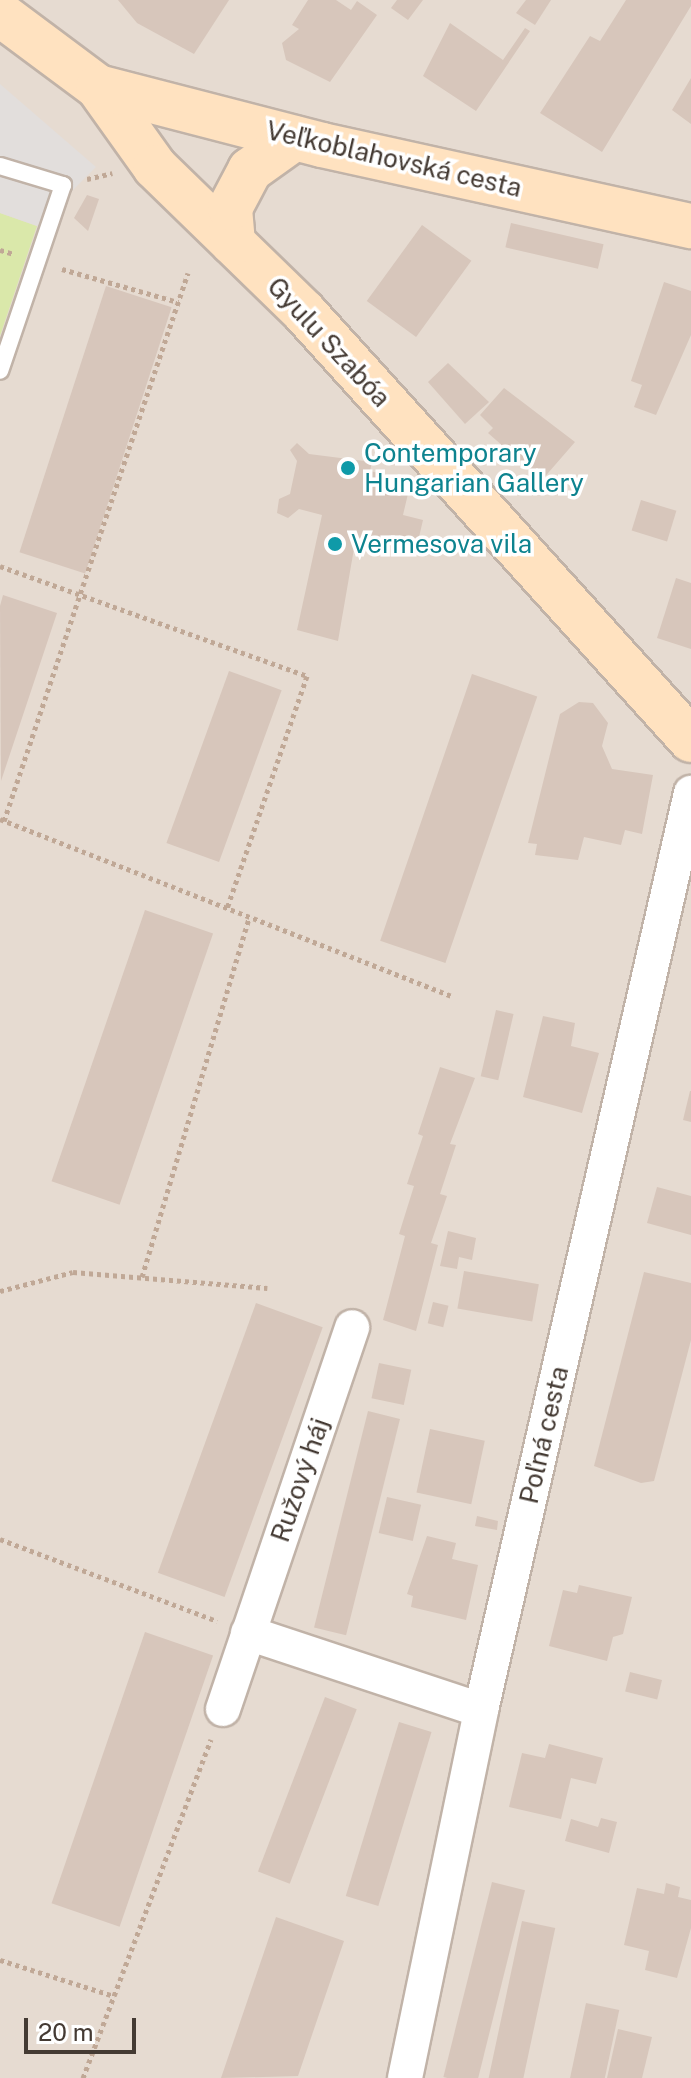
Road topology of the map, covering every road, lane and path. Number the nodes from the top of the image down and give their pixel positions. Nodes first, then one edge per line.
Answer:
1 (0, 14) edge
2 (98, 87) junction
3 (295, 138) junction
4 (0, 166) edge
5 (691, 226) edge
6 (233, 243) junction
7 (37, 262) junction
8 (188, 273) dead end
9 (178, 302) junction
10 (0, 371) edge
11 (0, 566) edge
12 (80, 594) junction
13 (691, 740) edge
14 (691, 793) edge
15 (2, 820) edge
16 (227, 908) junction
17 (249, 917) junction
18 (451, 996) dead end
19 (142, 1277) junction
20 (267, 1288) dead end
21 (0, 1291) edge
22 (352, 1327) dead end
23 (0, 1539) edge
24 (248, 1633) junction
25 (223, 1709) joint
26 (481, 1710) junction
27 (0, 1960) edge
28 (114, 1996) junction
29 (83, 2078) edge
30 (405, 2078) edge

1 - 2 street
2 - 3 street, Veľkoblahovská cesta
2 - 6 street, Gyulu Szabóa
3 - 5 street, Veľkoblahovská cesta
3 - 6 street
4 - 7 lane
6 - 13 street, Gyulu Szabóa
7 - 9 path
7 - 10 lane
8 - 9 path
9 - 12 path
11 - 12 path
12 - 15 path
12 - 16 path
14 - 26 street, Poľná cesta
15 - 16 path
16 - 17 path
17 - 18 path
17 - 19 path
19 - 20 path
19 - 21 path
22 - 24 street, Ružový háj
23 - 24 path
24 - 25 street, Ružový háj
24 - 26 street
25 - 28 path
26 - 30 street, Poľná cesta
27 - 28 path
28 - 29 path

